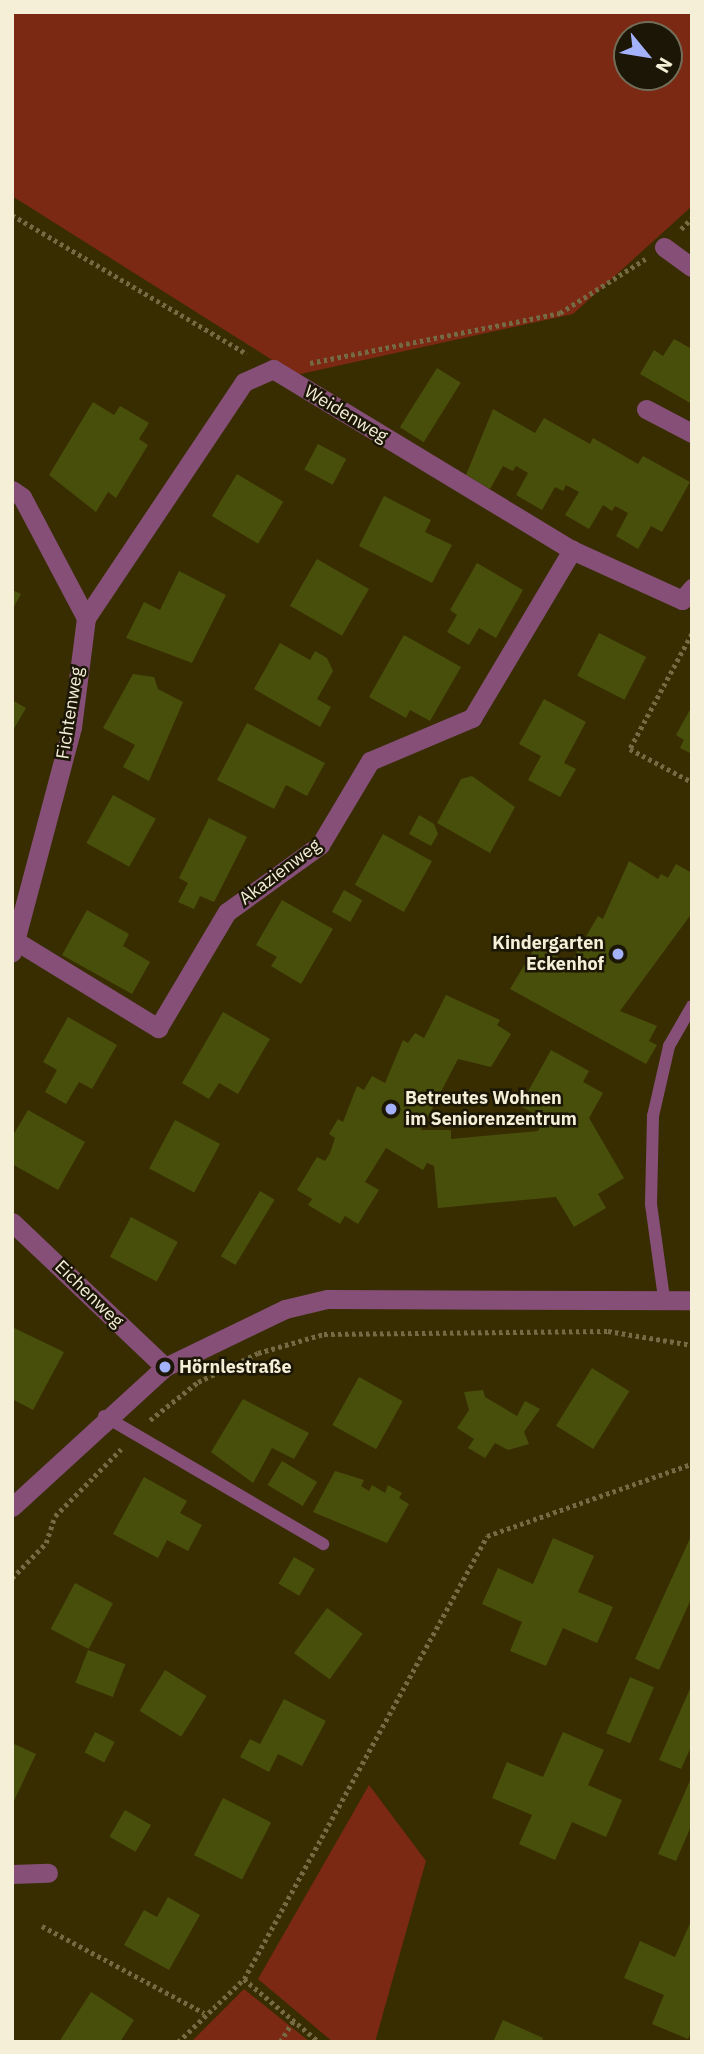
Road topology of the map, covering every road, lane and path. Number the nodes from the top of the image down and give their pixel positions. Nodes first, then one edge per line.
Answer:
1 (12, 215) edge
2 (692, 218) edge
3 (664, 247) junction
4 (692, 267) edge
5 (273, 369) junction
6 (646, 409) dead end
7 (692, 433) edge
8 (12, 490) edge
9 (572, 550) junction
10 (692, 588) edge
11 (86, 618) junction
12 (692, 634) edge
13 (692, 782) edge
14 (14, 946) edge
15 (692, 1006) edge
16 (12, 1222) edge
17 (664, 1298) junction
18 (692, 1300) edge
19 (692, 1345) edge
20 (165, 1367) junction
21 (104, 1416) junction
22 (137, 1433) junction
23 (692, 1464) edge
24 (12, 1507) edge
25 (323, 1544) dead end
26 (12, 1578) edge
27 (48, 1873) dead end
28 (12, 1874) edge
29 (41, 1926) dead end
30 (244, 1979) junction
31 (204, 2013) junction
32 (293, 2021) junction
33 (178, 2042) edge
34 (281, 2042) edge
35 (319, 2042) edge

1 - 5 path
2 - 3 path
3 - 4 street
3 - 5 path
5 - 9 street, Weidenweg
5 - 11 street
6 - 7 street
8 - 11 street
9 - 10 street, Weidenweg
9 - 14 street, Akazienweg
11 - 14 street, Fichtenweg
12 - 13 path
15 - 17 lane
16 - 20 street, Eichenweg
17 - 18 street
17 - 20 street
19 - 22 path
20 - 21 street
21 - 22 lane
21 - 24 street
22 - 25 lane
22 - 26 path
23 - 30 path
27 - 28 street
29 - 31 path
30 - 31 path
30 - 32 path
31 - 33 path
32 - 34 path
32 - 35 path

